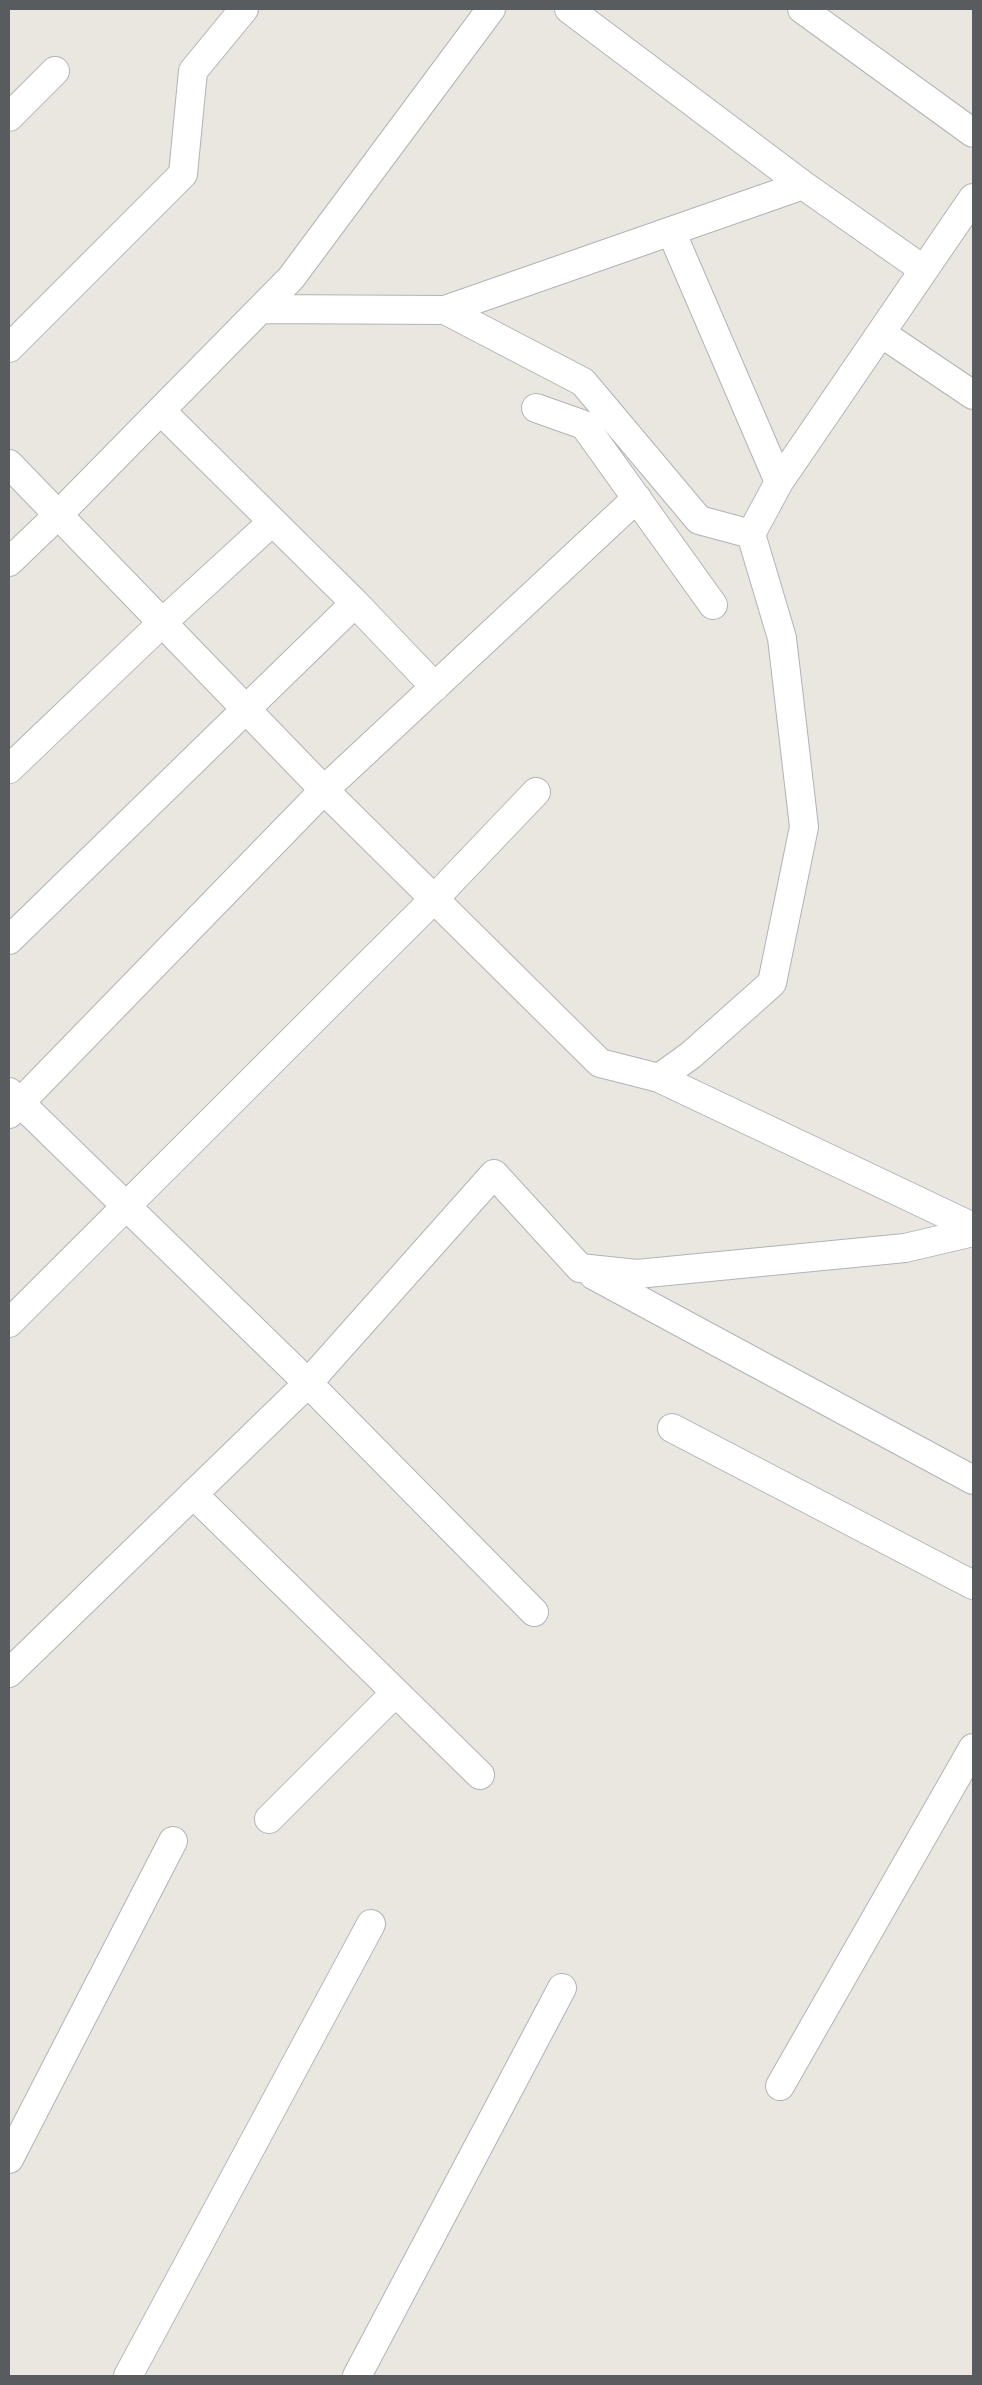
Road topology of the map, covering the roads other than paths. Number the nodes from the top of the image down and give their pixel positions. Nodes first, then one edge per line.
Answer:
1 (244, 9) edge
2 (491, 9) edge
3 (569, 9) edge
4 (802, 9) edge
5 (56, 71) dead end
6 (9, 117) edge
7 (973, 133) edge
8 (802, 185) junction
9 (970, 209) edge
10 (671, 231) junction
11 (924, 270) junction
12 (261, 309) junction
13 (445, 310) junction
14 (881, 333) junction
15 (9, 348) edge
16 (973, 395) edge
17 (536, 408) dead end
18 (161, 410) junction
19 (9, 464) edge
20 (779, 482) junction
21 (637, 498) junction
22 (59, 514) junction
23 (272, 522) junction
24 (751, 534) junction
25 (9, 562) edge
26 (355, 603) junction
27 (713, 605) dead end
28 (163, 622) junction
29 (435, 687) junction
30 (246, 709) junction
31 (9, 770) edge
32 (324, 790) junction
33 (536, 792) dead end
34 (434, 899) junction
35 (9, 940) edge
36 (659, 1078) junction
37 (12, 1103) edge
38 (125, 1206) junction
39 (973, 1226) edge
40 (973, 1232) edge
41 (580, 1268) junction
42 (9, 1323) edge
43 (308, 1383) junction
44 (672, 1428) dead end
45 (973, 1480) edge
46 (193, 1494) junction
47 (973, 1585) edge
48 (534, 1612) dead end
49 (9, 1672) edge
50 (395, 1693) junction
51 (973, 1748) edge
52 (480, 1775) dead end
53 (269, 1819) dead end
54 (173, 1841) dead end
55 (371, 1924) dead end
56 (562, 1988) dead end
57 (780, 2086) dead end
58 (9, 2159) edge
59 (128, 2376) edge
60 (357, 2376) edge

1 - 15 street
2 - 12 street
3 - 8 street
4 - 7 street
5 - 6 street
8 - 10 street
8 - 11 street
9 - 11 street
10 - 13 street
10 - 20 street
11 - 14 street
12 - 13 street
12 - 18 street
13 - 24 street
14 - 16 street
14 - 20 street
17 - 21 street
18 - 22 street
18 - 23 street
19 - 22 street
20 - 24 street
21 - 27 street
21 - 29 street
22 - 25 street
22 - 28 street
23 - 26 street
23 - 28 street
24 - 36 street
26 - 29 street
26 - 30 street
28 - 30 street
28 - 31 street
29 - 32 street
30 - 32 street
30 - 35 street
32 - 34 street
32 - 37 street
33 - 34 street
34 - 36 street
34 - 38 street
36 - 39 street
37 - 38 street
38 - 42 street
38 - 43 street
40 - 41 street
41 - 43 street
41 - 45 street
43 - 46 street
43 - 48 street
44 - 47 street
46 - 49 street
46 - 50 street
50 - 52 street
50 - 53 street
51 - 57 street
54 - 58 street
55 - 59 street
56 - 60 street

